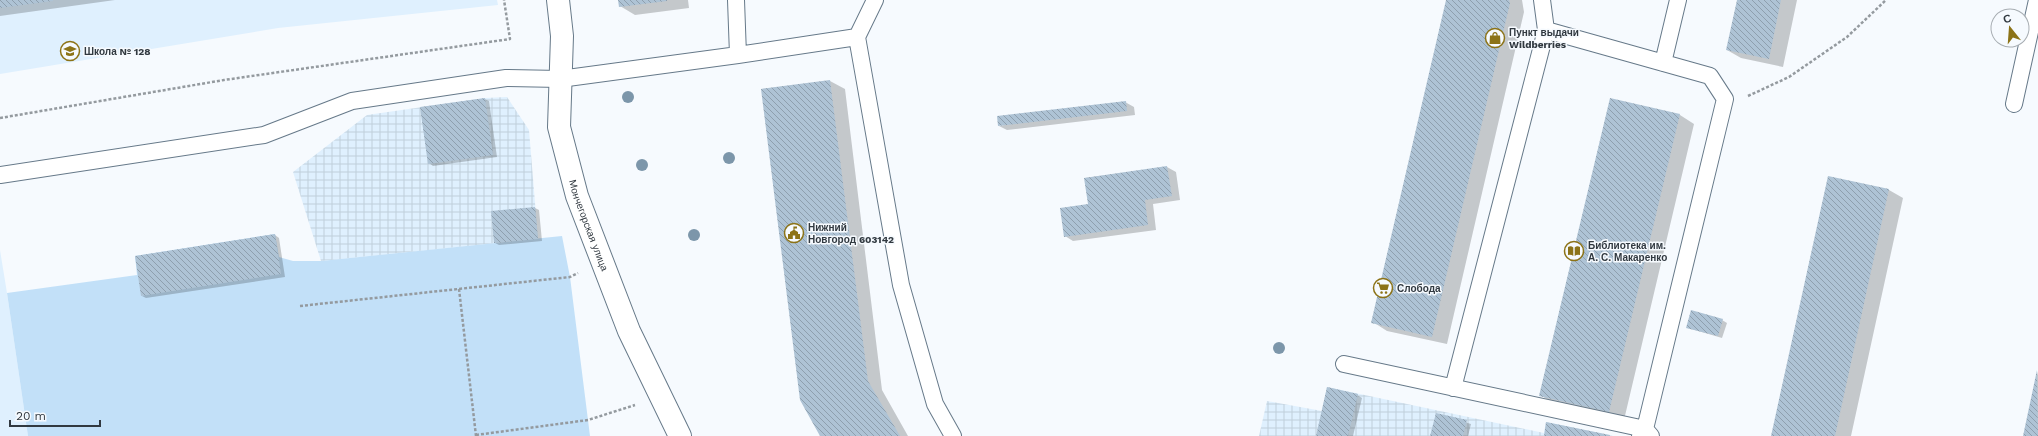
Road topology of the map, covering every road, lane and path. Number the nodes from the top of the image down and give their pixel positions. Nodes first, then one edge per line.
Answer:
1 (504, 0) edge
2 (558, 0) edge
3 (736, 0) edge
4 (875, 0) edge
5 (1542, 0) edge
6 (1678, 0) edge
7 (1886, 0) edge
8 (2037, 0) edge
9 (1546, 30) junction
10 (857, 37) junction
11 (738, 55) junction
12 (1663, 63) junction
13 (560, 79) junction
14 (2014, 104) dead end
15 (1724, 107) junction
16 (0, 118) edge
17 (0, 175) edge
18 (602, 262) junction
19 (459, 289) junction
20 (300, 306) dead end
21 (1344, 364) dead end
22 (1453, 388) junction
23 (660, 397) junction
24 (1645, 434) edge
25 (476, 436) edge
26 (680, 436) edge
27 (953, 436) edge

1 - 16 path
2 - 13 street, Мончегорская улица
3 - 11 lane
4 - 10 lane
5 - 9 lane
6 - 12 lane
7 - 15 path
8 - 14 lane
9 - 12 lane
9 - 22 lane
10 - 11 lane
10 - 27 lane
11 - 13 lane
12 - 15 lane
13 - 17 lane
13 - 18 street, Мончегорская улица
15 - 24 lane
18 - 19 path
18 - 23 street, Мончегорская улица
19 - 20 path
19 - 25 path
21 - 22 lane
22 - 24 lane
23 - 25 path
23 - 26 street, Мончегорская улица

